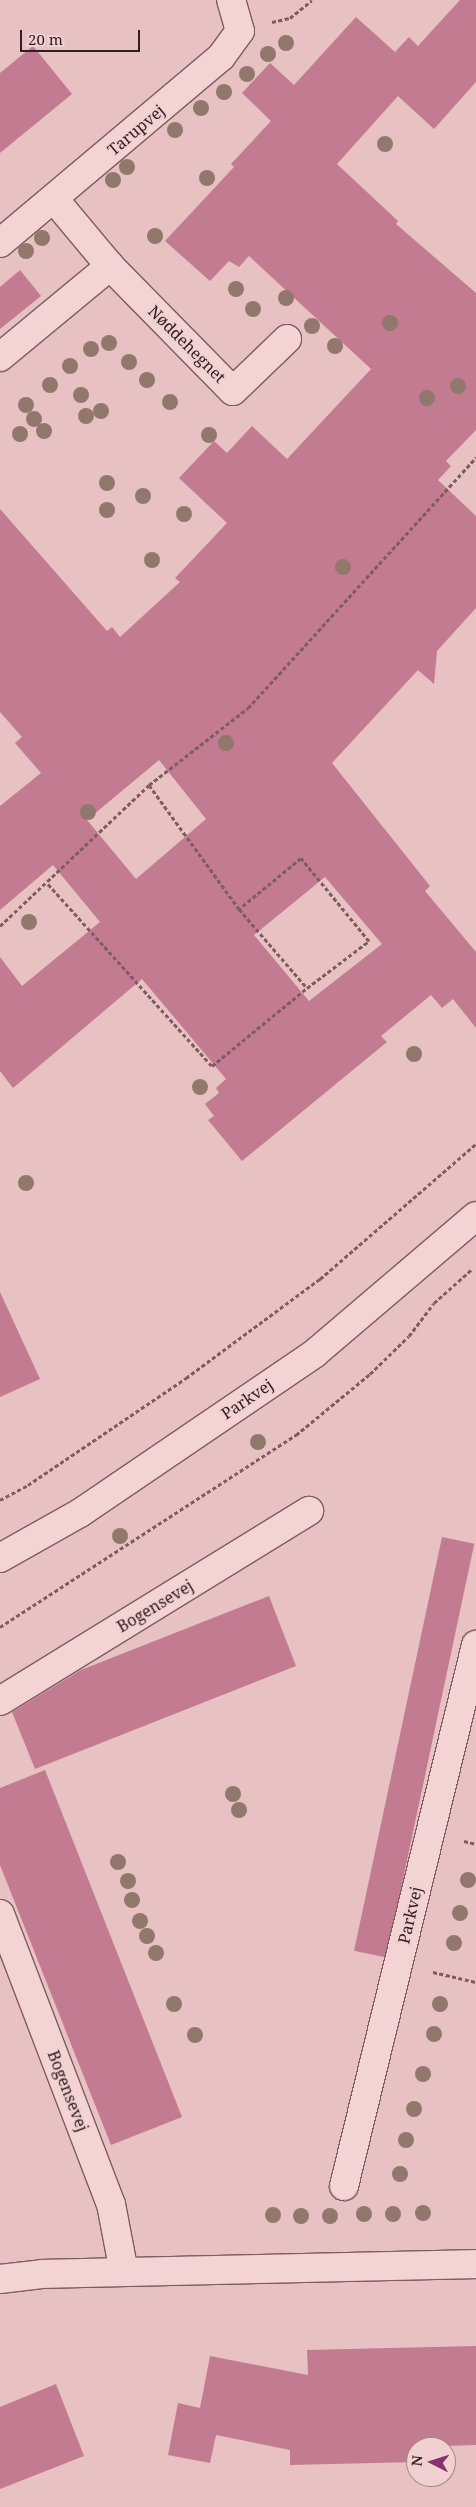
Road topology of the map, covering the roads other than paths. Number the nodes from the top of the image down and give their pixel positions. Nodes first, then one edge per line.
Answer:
1 (231, 0) edge
2 (54, 199) junction
3 (0, 243) edge
4 (110, 266) junction
5 (287, 339) dead end
6 (0, 357) edge
7 (476, 1216) edge
8 (309, 1511) dead end
9 (0, 1558) edge
10 (476, 1645) edge
11 (0, 1701) edge
12 (0, 1914) edge
13 (344, 2186) dead end
14 (476, 2264) edge
15 (124, 2272) junction
16 (0, 2279) edge

1 - 2 street, Tarupvej
2 - 3 street, Tarupvej
2 - 4 street, Nøddehegnet
4 - 5 street, Nøddehegnet
4 - 6 street
7 - 9 street, Parkvej
8 - 11 street, Bogensevej
10 - 13 street, Parkvej
12 - 15 street, Bogensevej
14 - 15 street
15 - 16 street

